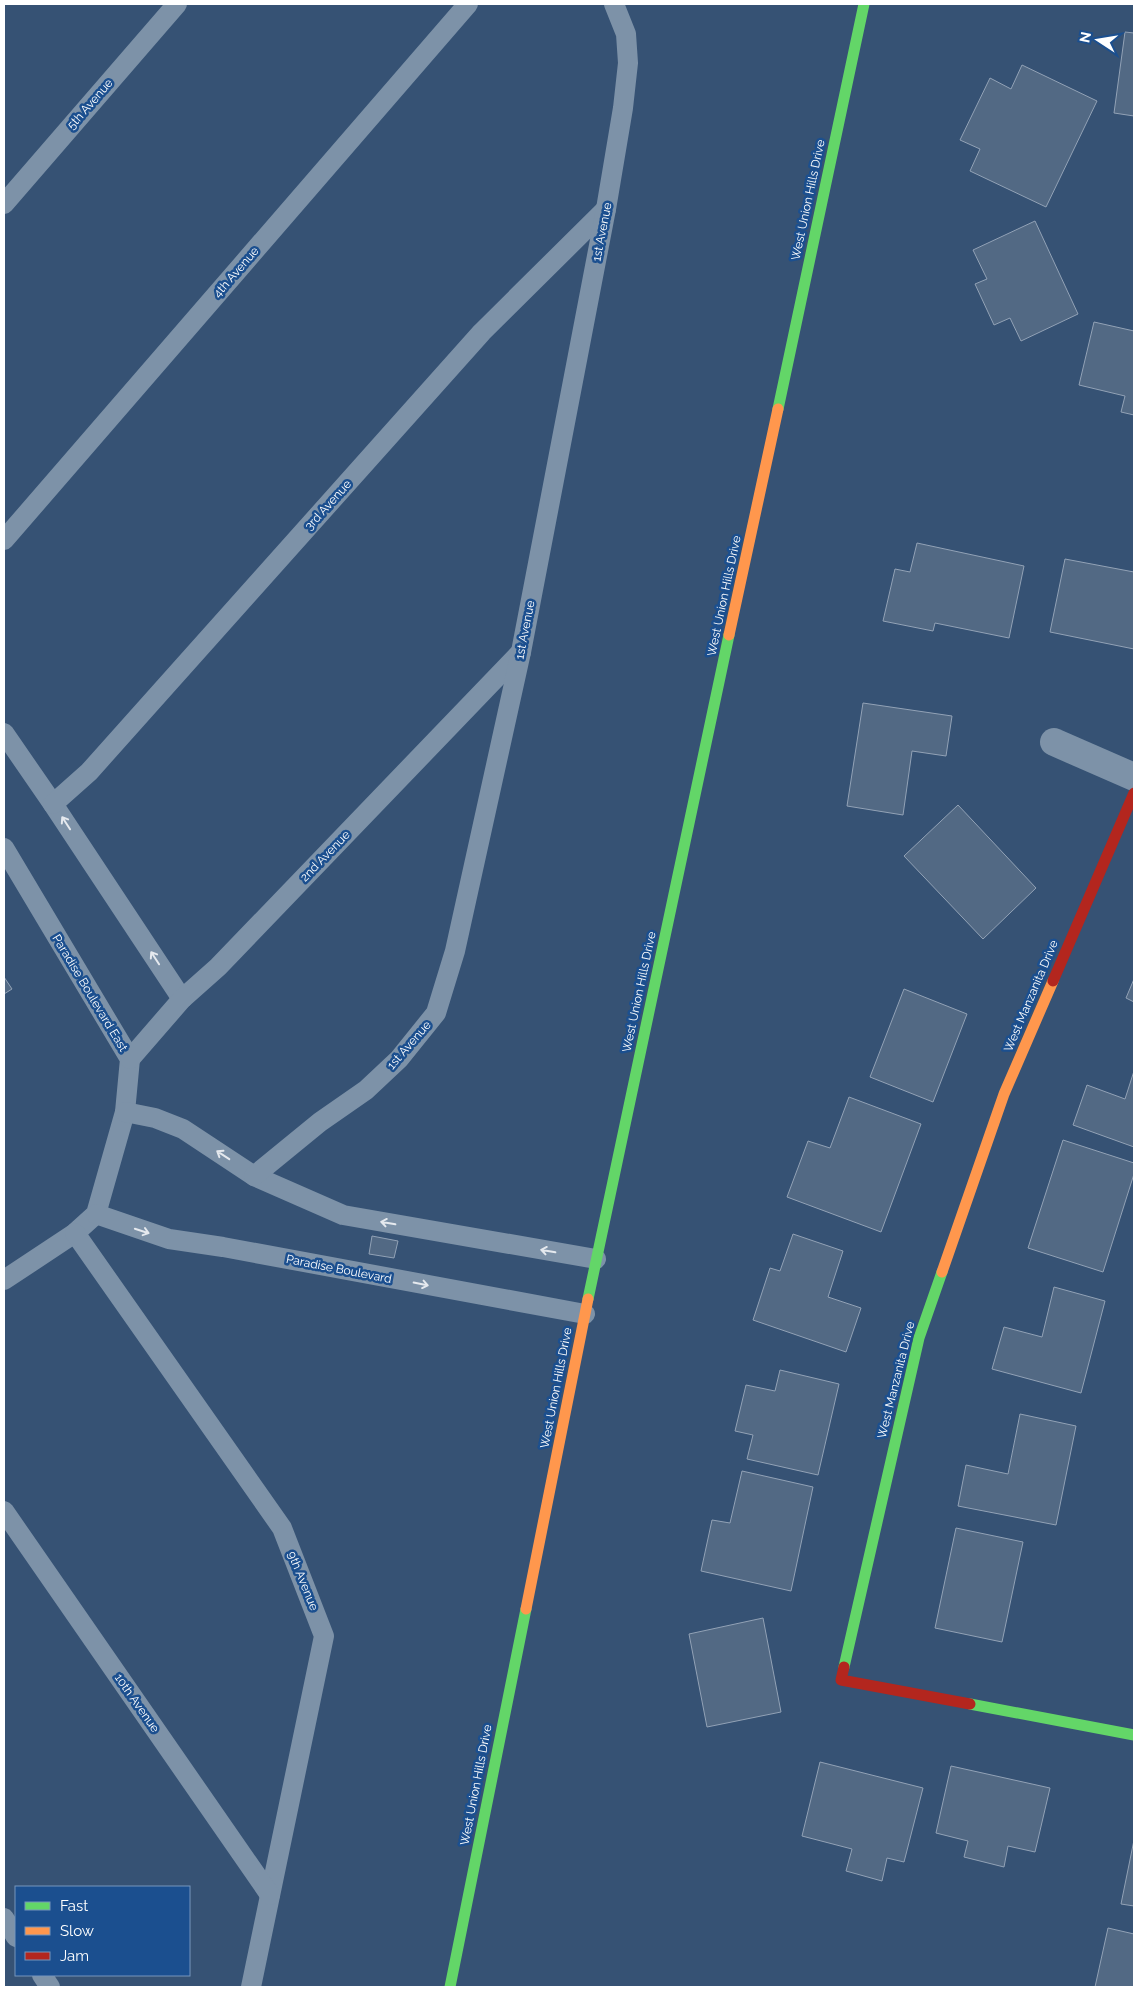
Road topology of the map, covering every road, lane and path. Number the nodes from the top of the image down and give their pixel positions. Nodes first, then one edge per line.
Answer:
1 (177, 4) edge
2 (468, 4) edge
3 (614, 4) edge
4 (864, 4) edge
5 (4, 204) edge
6 (606, 209) junction
7 (4, 540) edge
8 (521, 652) junction
9 (4, 733) edge
10 (1054, 742) dead end
11 (1134, 777) edge
12 (1134, 793) edge
13 (53, 804) junction
14 (4, 848) edge
15 (182, 999) junction
16 (130, 1059) junction
17 (125, 1112) junction
18 (254, 1176) junction
19 (96, 1214) junction
20 (75, 1233) junction
21 (596, 1259) junction
22 (4, 1280) edge
23 (585, 1314) junction
24 (4, 1511) edge
25 (1134, 1735) edge
26 (270, 1895) junction
27 (4, 1918) edge
28 (15, 1935) edge
29 (43, 1976) edge
30 (50, 1987) edge
31 (251, 1987) edge
32 (450, 1987) edge

1 - 5 lane, 5th Avenue
2 - 7 lane, 4th Avenue
3 - 6 lane, 1st Avenue
4 - 21 main road, West Union Hills Drive
6 - 8 lane, 1st Avenue
6 - 13 lane, 3rd Avenue
8 - 15 lane, 2nd Avenue
8 - 18 lane, 1st Avenue
9 - 13 lane
10 - 11 street
12 - 25 main road, West Manzanita Drive
15 -> 13 lane
14 - 16 lane, Paradise Boulevard East
15 - 16 lane, 2nd Avenue
16 - 17 lane, Paradise Boulevard East
18 -> 17 lane
17 - 19 lane, Paradise Boulevard East
21 -> 18 lane
19 - 20 lane
19 -> 23 lane, Paradise Boulevard
20 - 22 lane
20 - 26 lane, 9th Avenue
21 - 23 main road, West Union Hills Drive
23 - 32 main road, West Union Hills Drive
24 - 26 lane, 10th Avenue
26 - 31 lane, 9th Avenue
27 - 28 lane
29 - 30 lane

